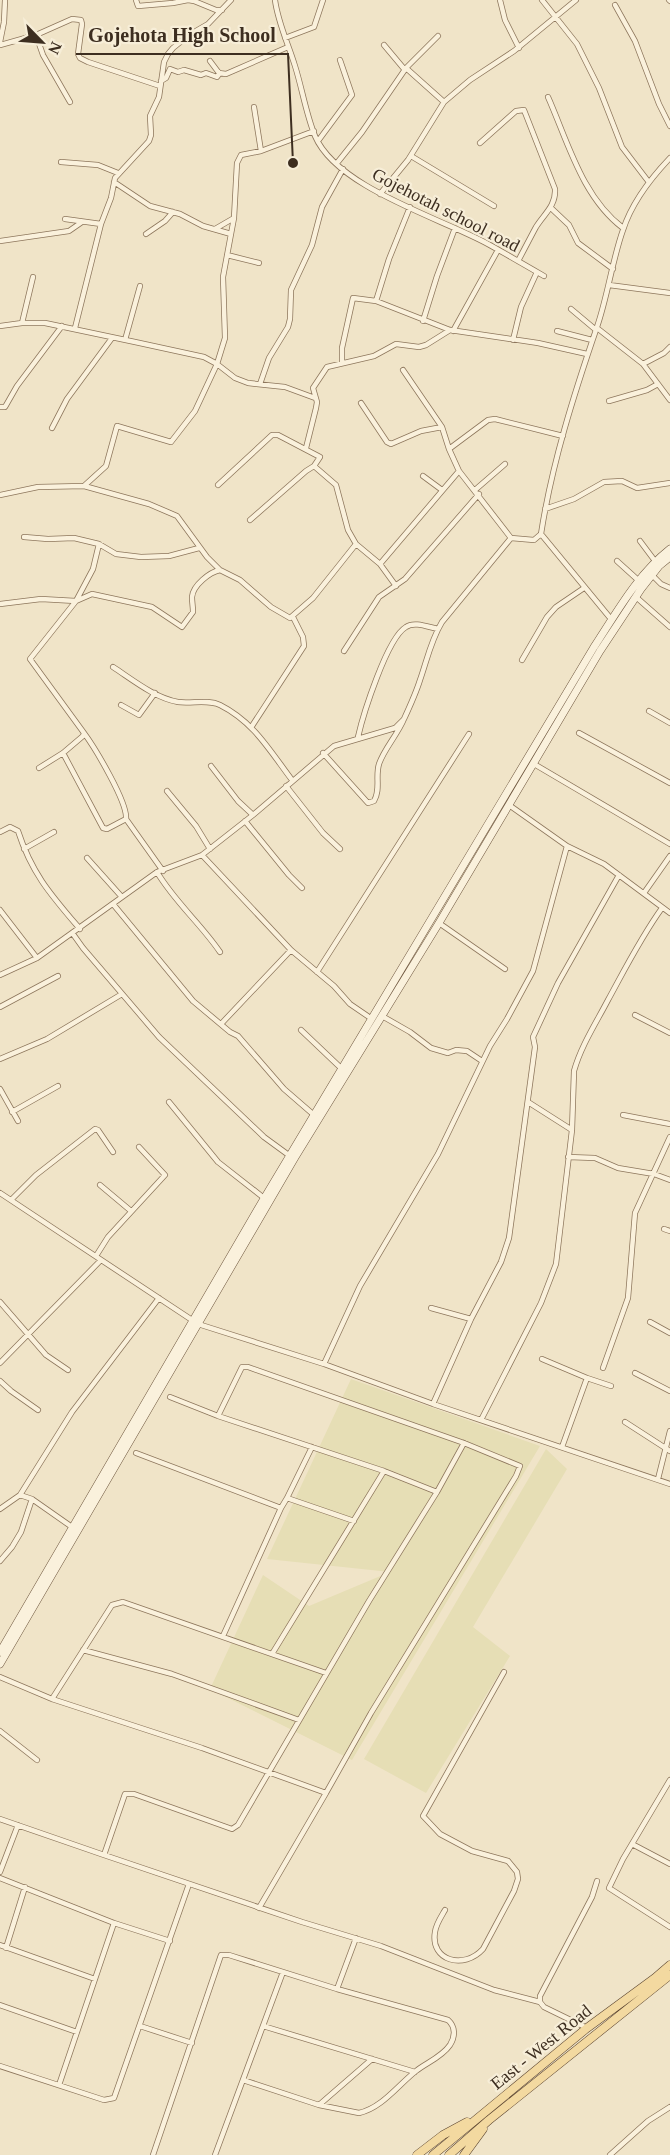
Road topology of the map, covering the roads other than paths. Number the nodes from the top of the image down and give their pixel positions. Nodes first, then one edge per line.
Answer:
1 (5, 0) edge
2 (136, 0) edge
3 (231, 0) edge
4 (275, 0) edge
5 (323, 0) edge
6 (500, 0) edge
7 (542, 0) edge
8 (576, 0) edge
9 (615, 5) dead end
10 (222, 10) junction
11 (556, 18) junction
12 (36, 35) junction
13 (438, 36) dead end
14 (285, 38) junction
15 (0, 43) edge
16 (384, 45) dead end
17 (288, 47) junction
18 (519, 48) junction
19 (340, 60) dead end
20 (210, 61) dead end
21 (406, 69) junction
22 (220, 73) junction
23 (160, 83) junction
24 (548, 97) dead end
25 (70, 102) dead end
26 (444, 102) junction
27 (254, 107) dead end
28 (670, 126) edge
29 (314, 131) junction
30 (318, 141) junction
31 (480, 144) dead end
32 (261, 151) junction
33 (411, 156) junction
34 (670, 158) edge
35 (61, 162) dead end
36 (337, 163) junction
37 (343, 169) junction
38 (118, 173) junction
39 (648, 181) junction
40 (114, 182) junction
41 (380, 194) junction
42 (494, 206) dead end
43 (410, 207) junction
44 (551, 207) junction
45 (173, 212) junction
46 (234, 218) junction
47 (65, 219) dead end
48 (82, 222) junction
49 (101, 224) junction
50 (455, 228) junction
51 (623, 228) junction
52 (215, 229) junction
53 (146, 234) dead end
54 (231, 234) junction
55 (0, 241) edge
56 (498, 250) junction
57 (227, 255) junction
58 (518, 261) junction
59 (260, 263) dead end
60 (613, 269) junction
61 (537, 272) junction
62 (544, 276) dead end
63 (33, 277) dead end
64 (609, 285) junction
65 (140, 286) dead end
66 (670, 293) edge
67 (376, 301) junction
68 (570, 309) dead end
69 (423, 321) junction
70 (22, 323) junction
71 (0, 326) edge
72 (62, 326) junction
73 (75, 328) junction
74 (596, 329) junction
75 (451, 331) junction
76 (557, 331) dead end
77 (112, 338) junction
78 (125, 340) junction
79 (513, 340) junction
80 (592, 340) junction
81 (670, 347) edge
82 (587, 354) junction
83 (342, 362) junction
84 (217, 364) junction
85 (643, 364) junction
86 (403, 370) dead end
87 (260, 384) junction
88 (658, 384) junction
89 (315, 398) junction
90 (670, 400) edge
91 (609, 401) dead end
92 (361, 403) dead end
93 (0, 407) edge
94 (442, 427) junction
95 (52, 429) dead end
96 (562, 436) junction
97 (306, 448) junction
98 (449, 449) junction
99 (505, 464) dead end
100 (314, 466) junction
101 (459, 471) junction
102 (423, 476) dead end
103 (670, 483) edge
104 (218, 485) dead end
105 (84, 486) junction
106 (442, 490) junction
107 (477, 492) junction
108 (0, 495) edge
109 (545, 509) junction
110 (250, 520) dead end
111 (541, 534) junction
112 (24, 537) dead end
113 (511, 538) junction
114 (640, 541) dead end
115 (99, 544) junction
116 (356, 544) junction
117 (199, 548) junction
118 (670, 549) edge
119 (670, 557) edge
120 (617, 561) dead end
121 (655, 561) junction
122 (380, 564) junction
123 (220, 570) junction
124 (652, 575) junction
125 (638, 580) junction
126 (396, 586) junction
127 (584, 588) junction
128 (670, 588) edge
129 (636, 597) junction
130 (76, 601) junction
131 (0, 604) edge
132 (293, 617) junction
133 (614, 622) junction
134 (670, 627) edge
135 (438, 629) junction
136 (345, 651) dead end
137 (522, 660) dead end
138 (114, 667) dead end
139 (155, 693) junction
140 (121, 705) dead end
141 (649, 711) dead end
142 (404, 719) junction
143 (670, 723) edge
144 (252, 726) junction
145 (84, 733) junction
146 (579, 733) dead end
147 (469, 734) dead end
148 (358, 737) junction
149 (63, 753) junction
150 (323, 753) junction
151 (534, 764) junction
152 (210, 766) dead end
153 (39, 768) dead end
154 (292, 780) junction
155 (670, 783) edge
156 (286, 786) junction
157 (167, 791) dead end
158 (509, 805) junction
159 (253, 815) junction
160 (126, 819) junction
161 (245, 821) junction
162 (0, 832) edge
163 (54, 832) dead end
164 (670, 844) edge
165 (567, 846) junction
166 (24, 849) junction
167 (210, 849) junction
168 (340, 849) dead end
169 (202, 855) junction
170 (670, 855) edge
171 (87, 858) dead end
172 (163, 871) junction
173 (157, 872) junction
174 (619, 875) junction
175 (302, 888) dead end
176 (644, 893) junction
177 (121, 896) junction
178 (113, 904) junction
179 (662, 908) junction
180 (0, 910) edge
181 (670, 913) edge
182 (440, 923) junction
183 (80, 929) junction
184 (73, 934) junction
185 (291, 950) junction
186 (220, 952) dead end
187 (37, 958) junction
188 (505, 969) dead end
189 (317, 972) junction
190 (0, 975) edge
191 (58, 976) dead end
192 (122, 994) junction
193 (0, 1007) edge
194 (634, 1015) dead end
195 (382, 1016) junction
196 (372, 1019) junction
197 (221, 1024) junction
198 (300, 1030) dead end
199 (670, 1033) edge
200 (0, 1059) edge
201 (482, 1061) junction
202 (342, 1069) junction
203 (58, 1086) dead end
204 (0, 1091) edge
205 (169, 1102) dead end
206 (528, 1102) junction
207 (12, 1112) junction
208 (314, 1114) junction
209 (623, 1115) dead end
210 (18, 1121) dead end
211 (670, 1124) edge
212 (572, 1130) junction
213 (670, 1137) edge
214 (139, 1147) dead end
215 (113, 1152) dead end
216 (568, 1157) junction
217 (292, 1158) junction
218 (654, 1174) junction
219 (670, 1179) edge
220 (100, 1185) dead end
221 (0, 1192) edge
222 (264, 1198) junction
223 (11, 1200) junction
224 (131, 1211) junction
225 (664, 1228) dead end
226 (670, 1231) edge
227 (99, 1258) junction
228 (159, 1298) junction
229 (0, 1302) edge
230 (431, 1308) dead end
231 (471, 1319) junction
232 (195, 1322) junction
233 (650, 1322) dead end
234 (670, 1333) edge
235 (28, 1336) junction
236 (542, 1359) dead end
237 (0, 1363) edge
238 (324, 1364) junction
239 (603, 1368) dead end
240 (68, 1370) dead end
241 (635, 1373) dead end
242 (587, 1378) junction
243 (0, 1381) edge
244 (611, 1386) dead end
245 (670, 1391) edge
246 (170, 1397) dead end
247 (433, 1404) junction
248 (38, 1410) dead end
249 (218, 1416) junction
250 (481, 1420) junction
251 (625, 1422) dead end
252 (670, 1431) edge
253 (464, 1443) junction
254 (312, 1447) junction
255 (562, 1447) junction
256 (667, 1450) edge
257 (136, 1453) dead end
258 (384, 1471) junction
259 (657, 1479) junction
260 (670, 1484) edge
261 (438, 1492) junction
262 (20, 1495) junction
263 (287, 1498) junction
264 (32, 1499) junction
265 (281, 1508) junction
266 (0, 1509) edge
267 (354, 1521) junction
268 (72, 1527) junction
269 (0, 1561) edge
270 (223, 1636) junction
271 (83, 1650) junction
272 (0, 1652) edge
273 (272, 1654) junction
274 (0, 1664) edge
275 (504, 1672) dead end
276 (326, 1673) junction
277 (0, 1677) edge
278 (52, 1699) junction
279 (299, 1720) junction
280 (0, 1731) edge
281 (37, 1760) dead end
282 (269, 1772) junction
283 (670, 1780) edge
284 (326, 1792) junction
285 (0, 1819) edge
286 (18, 1825) junction
287 (632, 1844) junction
288 (104, 1856) junction
289 (670, 1864) edge
290 (0, 1872) edge
291 (0, 1878) edge
292 (597, 1881) dead end
293 (189, 1884) junction
294 (25, 1887) junction
295 (260, 1908) junction
296 (445, 1910) dead end
297 (114, 1923) junction
298 (670, 1928) edge
299 (356, 1938) junction
300 (170, 1941) junction
301 (0, 1945) edge
302 (6, 1947) junction
303 (670, 1965) edge
304 (283, 1972) junction
305 (670, 1975) edge
306 (95, 1979) junction
307 (337, 1989) junction
308 (540, 2002) junction
309 (0, 2005) edge
310 (140, 2026) junction
311 (263, 2026) junction
312 (587, 2028) junction
313 (78, 2032) junction
314 (192, 2043) junction
315 (372, 2059) junction
316 (0, 2066) edge
317 (415, 2072) junction
318 (243, 2080) junction
319 (59, 2085) junction
320 (319, 2105) junction
321 (670, 2107) edge
322 (479, 2116) junction
323 (489, 2120) junction
324 (153, 2155) edge
325 (216, 2155) edge
326 (417, 2155) edge
327 (433, 2155) edge
328 (449, 2155) edge
329 (464, 2155) edge
330 (610, 2155) edge

1 - 15 street
2 - 10 street
3 - 10 street
4 - 14 street, Gojehotah school road
5 - 14 street
6 - 18 street
7 - 11 street
8 - 11 street
9 - 28 street
10 - 23 street
11 - 18 street
11 - 39 street
12 - 15 street
12 - 23 street
12 - 25 street
13 - 21 street
14 - 17 street, Gojehotah school road
16 - 21 street
17 - 22 street
17 - 29 street, Gojehotah school road
18 - 26 street
19 - 30 street
20 - 22 street
21 - 26 street
21 - 36 street
22 - 23 street
23 - 38 street
24 - 51 street
26 - 33 street
27 - 32 street
29 - 30 street, Gojehotah school road
29 - 32 street
30 - 36 street, Gojehotah school road
31 - 44 street
32 - 46 street
33 - 41 street
33 - 42 street
34 - 39 street
35 - 38 street
36 - 37 street, Gojehotah school road
37 - 41 street, Gojehotah school road
37 - 87 street
38 - 40 street
39 - 51 street
40 - 45 street
40 - 49 street
41 - 43 street, Gojehotah school road
43 - 50 street, Gojehotah school road
43 - 67 street
44 - 58 street
44 - 60 street
45 - 52 street
45 - 53 street
46 - 52 street
46 - 54 street
47 - 48 street
48 - 49 street
48 - 55 street
49 - 73 street
50 - 56 street, Gojehotah school road
50 - 69 street
51 - 60 street
52 - 54 street
54 - 57 street
56 - 58 street, Gojehotah school road
56 - 75 street
57 - 59 street
57 - 84 street
58 - 61 street, Gojehotah school road
60 - 64 street
61 - 62 street, Gojehotah school road
61 - 79 street
63 - 70 street
64 - 66 street
64 - 74 street
65 - 78 street
67 - 69 street
67 - 83 street
68 - 74 street
69 - 75 street
70 - 71 street
70 - 72 street
72 - 73 street
72 - 93 street
73 - 77 street
74 - 80 street
74 - 85 street
75 - 79 street
75 - 83 street
76 - 80 street
77 - 78 street
77 - 95 street
78 - 84 street
79 - 82 street
80 - 82 street
81 - 85 street
82 - 96 street
83 - 89 street
84 - 87 street
84 - 105 street
85 - 88 street
86 - 94 street
87 - 89 street
88 - 90 street
88 - 91 street
89 - 97 street
92 - 94 street
94 - 98 street
96 - 98 street
96 - 109 street
97 - 100 street
97 - 104 street
98 - 101 street
99 - 107 street
100 - 110 street
100 - 116 street
101 - 106 street
101 - 107 street
102 - 106 street
103 - 109 street
105 - 108 street
105 - 117 street
106 - 122 street
107 - 113 street
107 - 126 street
109 - 111 street
111 - 113 street
111 - 127 street
112 - 115 street
113 - 135 street
114 - 121 street
115 - 117 street
115 - 130 street
116 - 122 street
116 - 132 street
117 - 123 street
118 - 121 main road
119 - 124 main road
120 - 125 street
121 - 125 main road
122 - 126 street
123 - 130 street
123 - 132 street
124 - 128 street
124 - 129 main road
125 - 133 main road
126 - 136 street
127 - 133 street
127 - 137 street
129 - 133 main road
129 - 134 street
130 - 131 street
130 - 145 street
132 - 144 street
133 - 151 main road
133 - 196 main road
135 - 142 street
135 - 148 street
138 - 139 street
139 - 140 street
139 - 144 street
141 - 143 street
142 - 148 street
142 - 150 street
144 - 154 street
145 - 149 street
145 - 160 street
146 - 155 street
147 - 189 street
148 - 150 street
149 - 153 street
149 - 160 street
150 - 154 street
151 - 158 main road
151 - 164 street
152 - 159 street
154 - 156 street
156 - 159 street
156 - 168 street
157 - 167 street
158 - 165 street
158 - 182 main road
159 - 161 street
160 - 172 street
161 - 167 street
161 - 175 street
162 - 166 street
163 - 166 street
165 - 174 street
165 - 201 street
166 - 183 street
167 - 169 street
169 - 172 street
169 - 185 street
170 - 176 street
171 - 177 street
172 - 173 street
173 - 177 street
173 - 186 street
174 - 176 street
174 - 206 street
176 - 179 street
177 - 178 street
178 - 183 street
178 - 197 street
179 - 181 street
179 - 212 street
180 - 187 street
182 - 188 street
182 - 195 main road
183 - 184 street
184 - 187 street
184 - 192 street
185 - 189 street
185 - 197 street
187 - 190 street
189 - 196 street
191 - 193 street
192 - 200 street
192 - 217 street
194 - 199 street
195 - 201 street
195 - 217 main road
196 - 202 main road
197 - 208 street
198 - 202 street
201 - 238 street
202 - 208 main road
203 - 207 street
204 - 207 street
205 - 222 street
206 - 212 street
206 - 231 street
207 - 210 street
208 - 217 main road
209 - 211 street
212 - 216 street
213 - 218 street
214 - 224 street
215 - 223 street
216 - 218 street
216 - 250 street
217 - 222 main road
217 - 232 main road
218 - 219 street
218 - 239 street
220 - 224 street
221 - 223 street
222 - 232 main road
223 - 227 street
224 - 227 street
225 - 226 street
227 - 228 street
227 - 235 street
228 - 232 street
228 - 262 street
229 - 235 street
230 - 231 street
231 - 247 street
232 - 238 street
232 - 268 main road
232 - 274 main road
233 - 234 street
235 - 237 street
235 - 240 street
236 - 242 street
238 - 247 street
241 - 245 street
242 - 244 street
242 - 255 street
243 - 248 street
246 - 249 street
247 - 250 street
249 - 253 street
249 - 254 street
250 - 255 street
251 - 256 street
252 - 256 street
253 - 261 street
253 - 284 street
254 - 258 street
254 - 263 street
255 - 259 street
256 - 259 street
257 - 265 street
258 - 261 street
258 - 267 street
259 - 260 street
261 - 276 street
262 - 264 street
262 - 266 street
263 - 265 street
263 - 267 street
264 - 268 street
264 - 269 street
265 - 270 street
267 - 273 street
268 - 272 main road
270 - 271 street
270 - 273 street
271 - 278 street
271 - 279 street
273 - 276 street
275 - 296 street
276 - 279 street
277 - 278 street
278 - 282 street
279 - 282 street
280 - 281 street
282 - 284 street
282 - 288 street
283 - 287 street
284 - 295 street
285 - 286 street
286 - 288 street
286 - 290 street
287 - 289 street
287 - 298 street
288 - 293 street
291 - 294 street
292 - 308 street
293 - 295 street
293 - 300 street
294 - 297 street
294 - 302 street
295 - 299 street
297 - 300 street
297 - 306 street
299 - 307 street
299 - 308 street
300 - 310 street
301 - 302 street
302 - 306 street
303 - 312 main road, East - West Road
304 - 307 street
304 - 311 street
304 - 314 street
305 - 323 main road, East - West Road
306 - 313 street
307 - 317 street
308 - 312 street
309 - 313 street
310 - 314 street
310 - 319 street
311 - 315 street
311 - 318 street
312 - 322 main road, East - West Road
313 - 319 street
314 - 324 street
315 - 317 street
315 - 320 street
316 - 319 street
317 - 320 street
318 - 320 street
318 - 325 street
321 - 330 street
322 - 326 main road
322 - 327 main road, East - West Road
323 - 328 main road, East - West Road
323 - 329 main road

